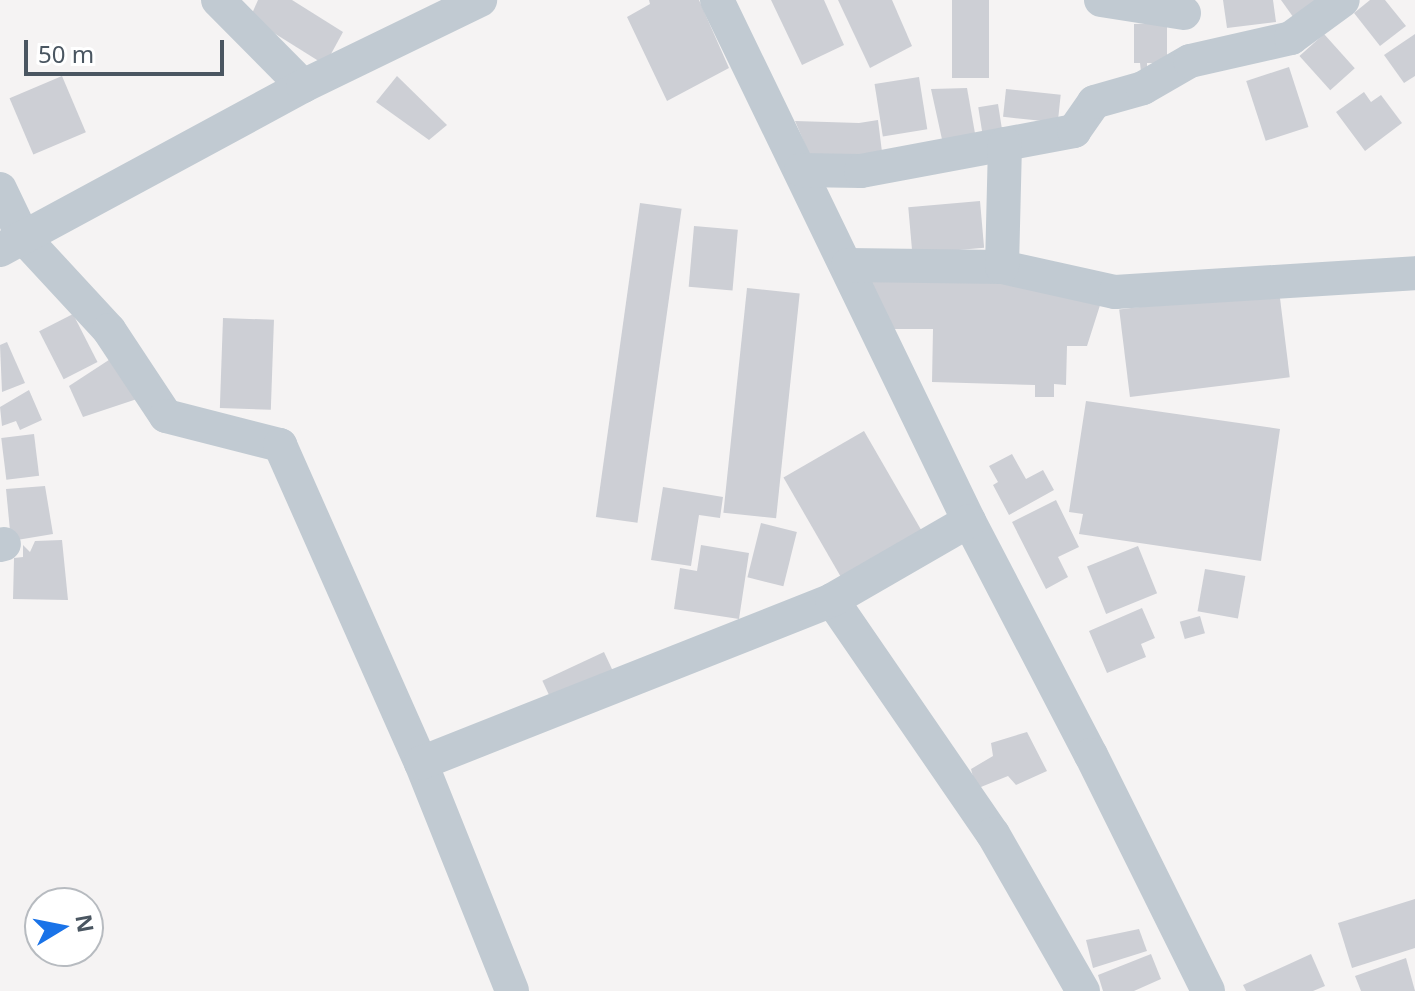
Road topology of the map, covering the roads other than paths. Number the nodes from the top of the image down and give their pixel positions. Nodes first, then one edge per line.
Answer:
1 (218, 0) edge
2 (480, 0) edge
3 (717, 0) edge
4 (1101, 0) edge
5 (1343, 0) edge
6 (1184, 7) edge
7 (1190, 61) junction
8 (303, 86) junction
9 (1005, 144) junction
10 (801, 170) junction
11 (0, 189) edge
12 (12, 244) edge
13 (848, 265) junction
14 (1002, 267) junction
15 (1415, 273) edge
16 (969, 521) junction
17 (832, 600) junction
18 (421, 763) junction
19 (512, 991) edge
20 (1083, 991) edge
21 (1208, 991) edge

1 - 8 street
2 - 8 street
3 - 10 street
4 - 6 street
5 - 7 street
6 - 7 street
7 - 9 street
8 - 12 street
9 - 10 street
9 - 14 street
10 - 13 street
11 - 12 street
12 - 18 street
13 - 14 street
13 - 16 street
14 - 15 street
16 - 17 street
16 - 21 street
17 - 18 street
17 - 20 street
18 - 19 street

